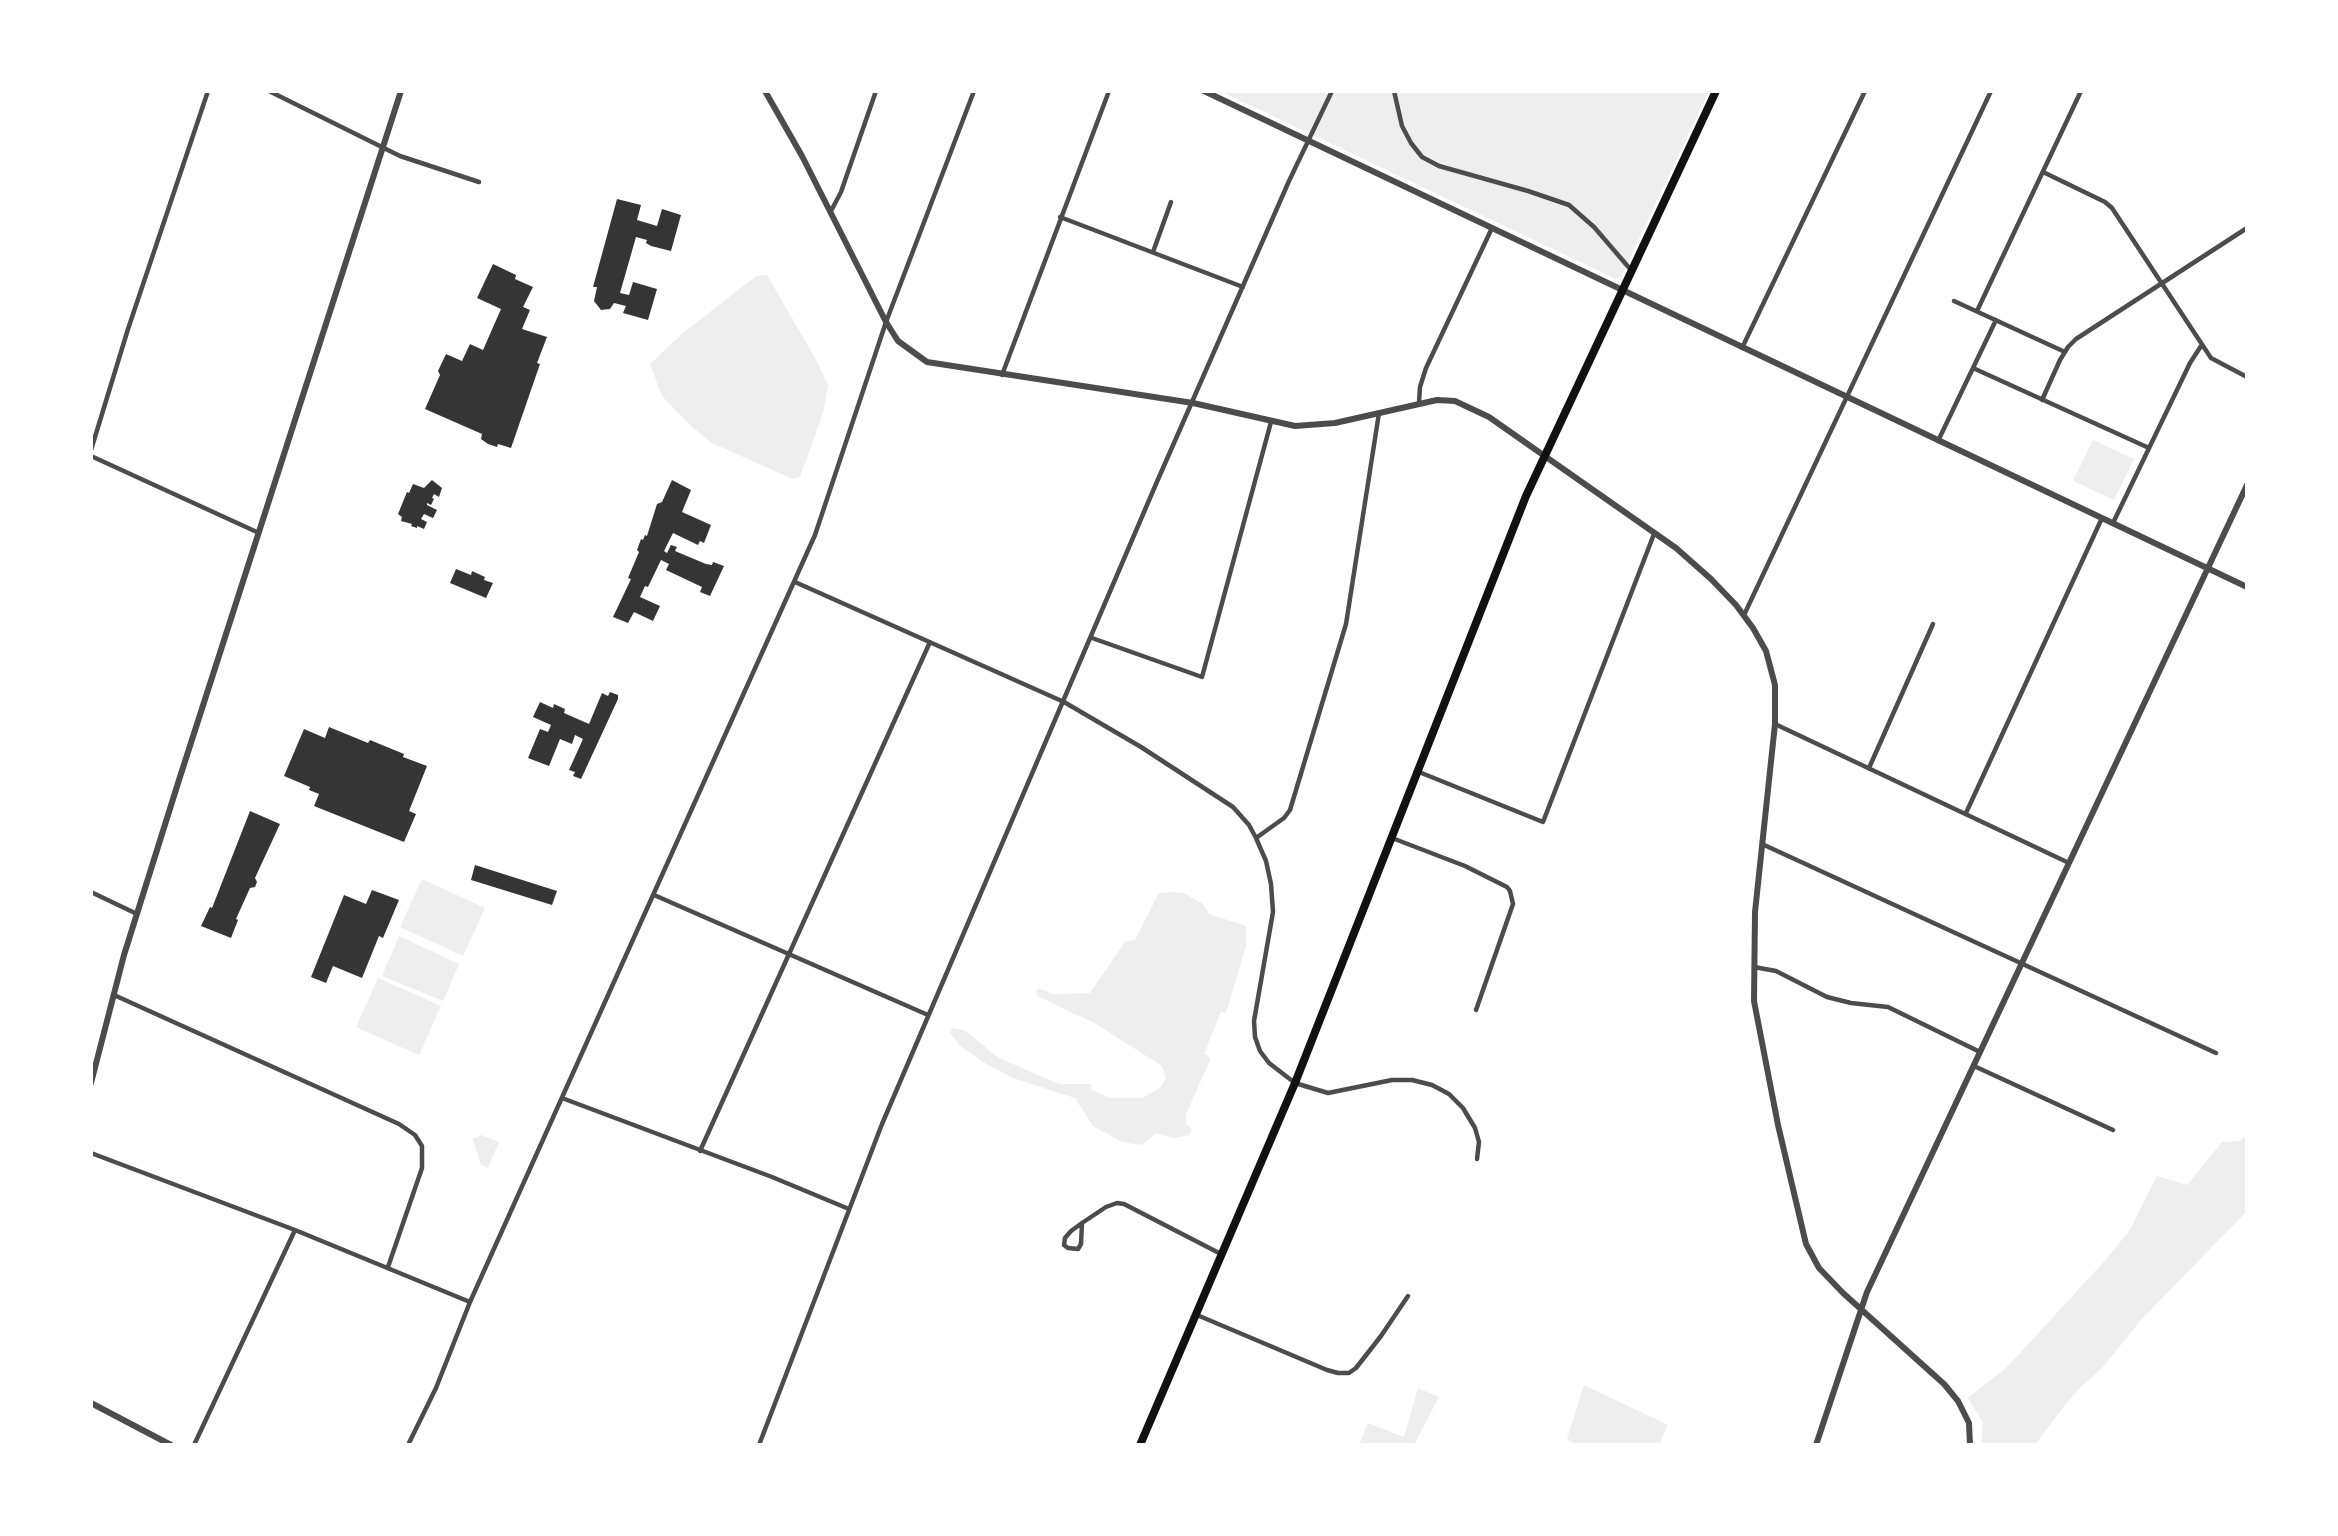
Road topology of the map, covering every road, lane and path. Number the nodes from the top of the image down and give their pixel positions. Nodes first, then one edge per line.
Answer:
1 (208, 91) edge
2 (269, 91) edge
3 (401, 91) edge
4 (765, 91) edge
5 (876, 91) edge
6 (974, 91) edge
7 (1109, 91) edge
8 (1204, 91) edge
9 (1332, 91) edge
10 (1394, 91) edge
11 (1716, 91) edge
12 (1865, 91) edge
13 (1991, 91) edge
14 (2081, 91) edge
15 (383, 146) junction
16 (2043, 172) junction
17 (479, 182) dead end
18 (1171, 202) dead end
19 (830, 212) junction
20 (1060, 217) junction
21 (1492, 228) junction
22 (2247, 228) edge
23 (1153, 252) junction
24 (1632, 271) junction
25 (2162, 284) junction
26 (1243, 287) junction
27 (1622, 291) junction
28 (1954, 301) dead end
29 (1977, 312) junction
30 (1996, 320) junction
31 (886, 322) junction
32 (2201, 346) junction
33 (1742, 348) junction
34 (2065, 352) junction
35 (1973, 368) junction
36 (1002, 375) junction
37 (2247, 377) edge
38 (1847, 398) junction
39 (2042, 400) junction
40 (1193, 403) junction
41 (1419, 403) junction
42 (1380, 412) junction
43 (1271, 422) junction
44 (1938, 441) junction
45 (2149, 448) junction
46 (91, 450) edge
47 (91, 456) edge
48 (1544, 457) junction
49 (2247, 485) edge
50 (2102, 518) junction
51 (2113, 523) junction
52 (259, 534) junction
53 (1654, 534) junction
54 (2207, 568) junction
55 (795, 582) junction
56 (2247, 587) edge
57 (1744, 615) junction
58 (1933, 624) dead end
59 (1092, 638) junction
60 (930, 642) junction
61 (1064, 702) junction
62 (1775, 724) junction
63 (1868, 768) junction
64 (1419, 772) junction
65 (1966, 813) junction
66 (1256, 838) junction
67 (1392, 838) junction
68 (1762, 844) junction
69 (2070, 863) junction
70 (91, 892) edge
71 (654, 895) junction
72 (137, 914) junction
73 (790, 953) junction
74 (2022, 963) junction
75 (1753, 967) junction
76 (113, 994) junction
77 (1476, 1010) dead end
78 (928, 1015) junction
79 (1980, 1052) junction
80 (2216, 1053) dead end
81 (1974, 1066) junction
82 (91, 1083) edge
83 (1295, 1083) junction
84 (562, 1098) junction
85 (2113, 1130) dead end
86 (699, 1151) junction
87 (91, 1153) edge
88 (1477, 1159) dead end
89 (849, 1209) junction
90 (1082, 1223) junction
91 (295, 1230) junction
92 (1222, 1254) junction
93 (388, 1267) junction
94 (1408, 1296) dead end
95 (470, 1302) junction
96 (1861, 1310) junction
97 (1196, 1315) junction
98 (91, 1403) edge
99 (171, 1445) edge
100 (194, 1445) edge
101 (408, 1445) edge
102 (759, 1445) edge
103 (1140, 1445) edge
104 (1815, 1445) edge
105 (1970, 1445) edge

1 - 46 street
2 - 15 street
3 - 15 street
4 - 19 street
5 - 19 street
6 - 31 street
7 - 20 street
8 - 21 street
9 - 26 street
10 - 24 street
11 - 24 highway
12 - 33 street
13 - 38 street
14 - 16 street
15 - 17 street
15 - 52 street
16 - 25 street
16 - 29 street
18 - 23 street
19 - 31 street
20 - 23 street
20 - 36 street
21 - 27 street
21 - 41 street
22 - 25 street
23 - 26 street
24 - 27 highway
25 - 32 street
25 - 34 street
26 - 40 street
27 - 33 street
27 - 48 highway
28 - 29 street
29 - 30 street
30 - 34 street
30 - 35 street
31 - 36 street
31 - 55 street
32 - 37 street
32 - 45 street
33 - 38 street
34 - 39 street
35 - 39 street
35 - 44 street
36 - 40 street
38 - 44 street
38 - 57 street
39 - 45 street
40 - 43 street
40 - 59 street
41 - 42 street
41 - 48 street
42 - 43 street
42 - 66 street
43 - 59 street
44 - 50 street
45 - 51 street
47 - 52 street
48 - 53 street
48 - 64 highway
49 - 54 street
50 - 51 street
50 - 65 street
51 - 54 street
52 - 72 street
53 - 57 street
53 - 64 street
54 - 56 street
54 - 69 street
55 - 60 street
55 - 71 street
57 - 62 street
58 - 63 street
59 - 61 street
60 - 61 street
60 - 73 street
61 - 66 street
61 - 78 street
62 - 63 street
62 - 68 street
63 - 65 street
64 - 67 highway
65 - 69 street
66 - 83 street
67 - 77 street
67 - 83 highway
68 - 74 street
68 - 75 street
69 - 74 street
70 - 72 street
71 - 73 street
71 - 84 street
72 - 76 street
73 - 78 street
73 - 86 street
74 - 79 street
74 - 80 street
75 - 79 street
75 - 96 street
76 - 82 street
76 - 93 street
78 - 89 street
79 - 81 street
81 - 85 street
81 - 96 street
83 - 88 street
83 - 92 highway
84 - 86 street
84 - 95 street
86 - 89 street
87 - 91 street
89 - 102 street
90 - 90 street
90 - 92 street
91 - 93 street
91 - 100 street
92 - 97 highway
93 - 95 street
94 - 97 street
95 - 101 street
96 - 104 street
96 - 105 street
97 - 103 highway
98 - 99 street

